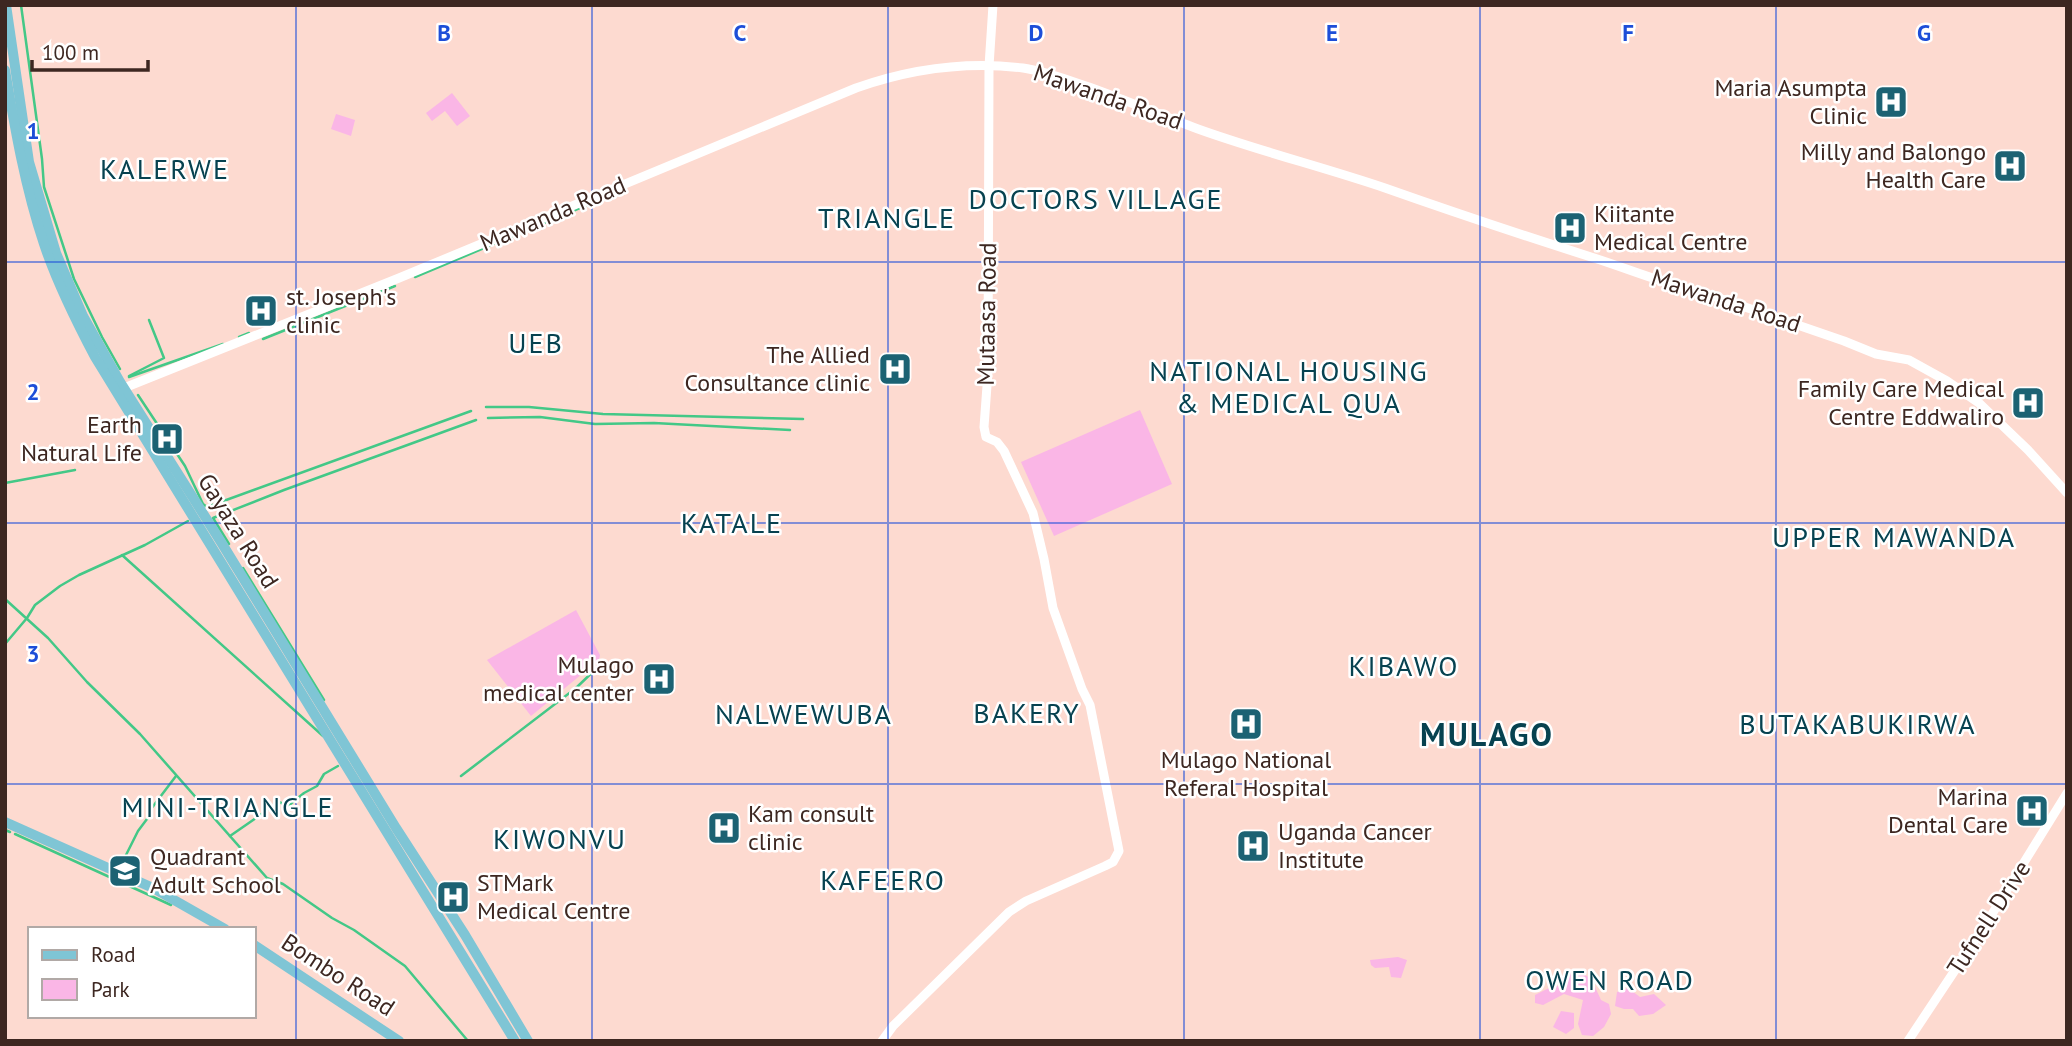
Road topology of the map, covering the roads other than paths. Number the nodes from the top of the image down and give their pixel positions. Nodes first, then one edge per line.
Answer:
1 (6, 5) edge
2 (993, 5) edge
3 (989, 66) junction
4 (5, 70) edge
5 (124, 388) junction
6 (2067, 493) edge
7 (2067, 793) edge
8 (5, 822) edge
9 (221, 927) edge
10 (256, 946) edge
11 (399, 1041) edge
12 (515, 1041) edge
13 (528, 1041) edge
14 (882, 1041) edge
15 (1908, 1041) edge

1 - 5 main road, Gayaza Road
2 - 3 street, Mutaasa Road
3 - 5 street, Mawanda Road
3 - 6 street, Mawanda Road
3 - 14 street, Mutaasa Road
4 - 12 main road, Gayaza Road
5 - 13 main road, Gayaza Road
7 - 15 street, Tufnell Drive
8 - 9 main road
10 - 11 main road, Bombo Road

